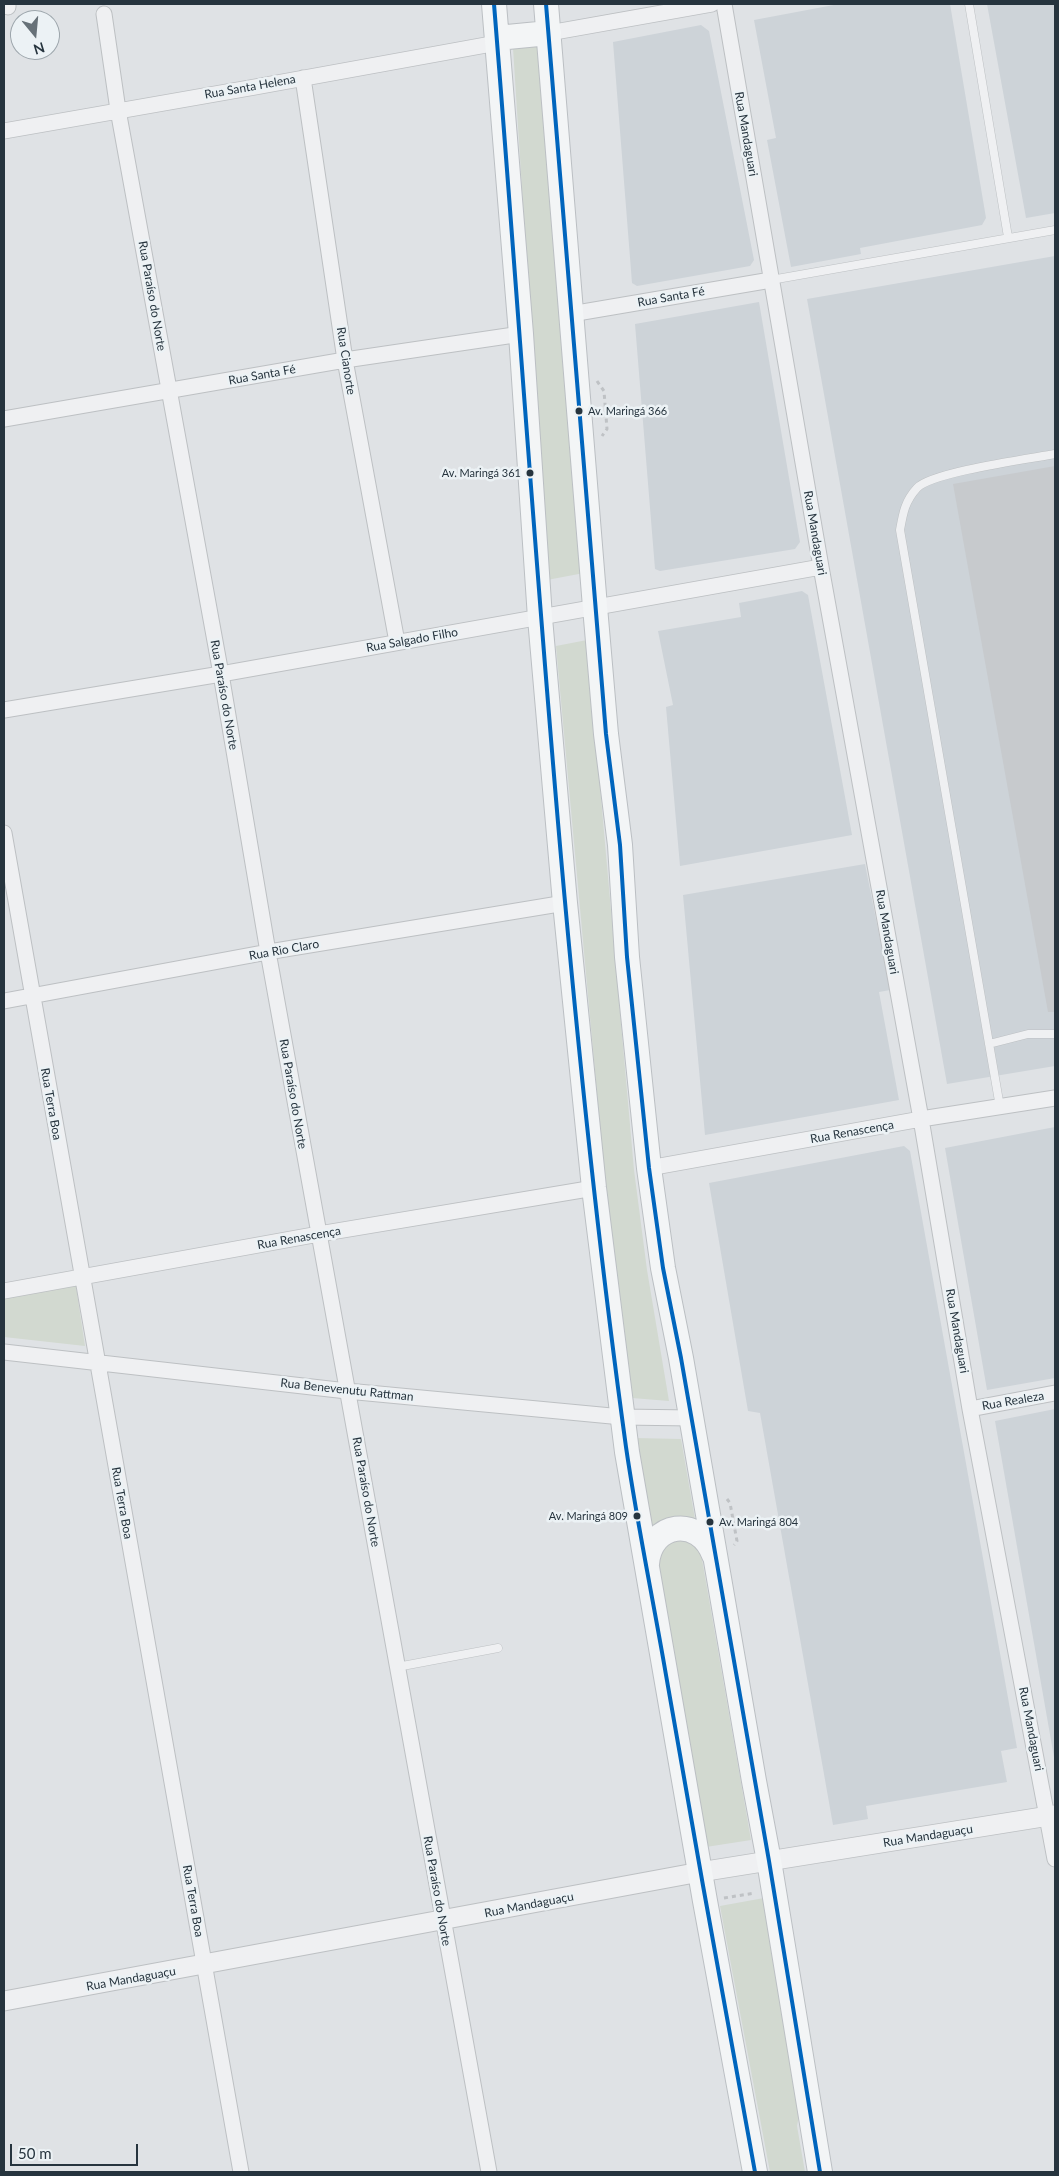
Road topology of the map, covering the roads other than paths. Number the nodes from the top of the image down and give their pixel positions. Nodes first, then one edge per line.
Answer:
1 (494, 4) edge
2 (546, 4) edge
3 (712, 4) edge
4 (724, 4) edge
5 (969, 4) edge
6 (104, 14) dead end
7 (549, 33) junction
8 (497, 40) junction
9 (303, 78) junction
10 (118, 110) junction
11 (4, 131) edge
12 (1055, 230) edge
13 (1008, 237) junction
14 (771, 280) junction
15 (571, 314) junction
16 (521, 334) junction
17 (345, 360) junction
18 (169, 391) junction
19 (4, 419) edge
20 (1055, 454) edge
21 (821, 567) junction
22 (595, 607) junction
23 (540, 618) junction
24 (396, 642) junction
25 (221, 674) junction
26 (4, 710) edge
27 (4, 833) edge
28 (564, 903) junction
29 (268, 952) junction
30 (32, 995) junction
31 (4, 1000) edge
32 (1055, 1034) edge
33 (989, 1044) junction
34 (1055, 1098) edge
35 (1000, 1107) junction
36 (921, 1120) junction
37 (649, 1168) junction
38 (594, 1188) junction
39 (319, 1234) junction
40 (81, 1277) junction
41 (4, 1290) edge
42 (4, 1352) edge
43 (97, 1363) junction
44 (347, 1391) junction
45 (1055, 1394) edge
46 (970, 1409) junction
47 (622, 1417) junction
48 (692, 1418) junction
49 (715, 1556) junction
50 (647, 1566) junction
51 (498, 1648) dead end
52 (397, 1667) junction
53 (1051, 1816) edge
54 (1055, 1859) edge
55 (769, 1861) junction
56 (700, 1872) junction
57 (443, 1922) junction
58 (205, 1965) junction
59 (4, 2001) edge
60 (242, 2172) edge
61 (488, 2172) edge
62 (755, 2172) edge
63 (820, 2172) edge

1 - 8 main road
2 - 7 main road
3 - 7 street
4 - 14 street, Rua Mandaguari
5 - 13 lane
6 - 10 street, Rua Paraíso do Norte
7 - 8 main road
7 - 15 main road
8 - 9 street, Rua Santa Helena
8 - 16 main road
9 - 10 street, Rua Santa Helena
9 - 17 street, Rua Cianorte
10 - 11 street, Rua Santa Helena
10 - 18 street, Rua Paraíso do Norte
12 - 13 lane
13 - 14 lane
14 - 15 street, Rua Santa Fé
14 - 21 street, Rua Mandaguari
15 - 22 main road
16 - 17 street, Rua Santa Fé
16 - 23 main road
17 - 18 street, Rua Santa Fé
17 - 24 street, Rua Cianorte
18 - 19 street, Rua Santa Fé
18 - 25 street, Rua Paraíso do Norte
20 - 33 lane
21 - 22 street, Rua Salgado Filho
21 - 36 street, Rua Mandaguari
22 - 23 street, Rua Salgado Filho
22 - 37 main road
23 - 24 street, Rua Salgado Filho
23 - 28 main road
24 - 25 street, Rua Salgado Filho
25 - 26 street, Rua Salgado Filho
25 - 29 street, Rua Paraíso do Norte
27 - 30 street, Rua Terra Boa
28 - 29 street, Rua Rio Claro
28 - 38 main road
29 - 30 street, Rua Rio Claro
29 - 39 street, Rua Paraíso do Norte
30 - 31 street, Rua Rio Claro
30 - 40 street, Rua Terra Boa
32 - 33 lane
33 - 35 lane
34 - 35 street, Rua Renascença
35 - 36 street, Rua Renascença
36 - 37 street, Rua Renascença
36 - 46 street, Rua Mandaguari
37 - 48 main road
38 - 39 street, Rua Renascença
38 - 47 main road
39 - 40 street, Rua Renascença
39 - 44 street, Rua Paraíso do Norte
40 - 41 street, Rua Renascença
40 - 43 street, Rua Terra Boa
42 - 43 street, Rua Benevenutu Rattman
43 - 44 street, Rua Benevenutu Rattman
43 - 58 street, Rua Terra Boa
44 - 47 street, Rua Benevenutu Rattman
44 - 52 street, Rua Paraíso do Norte
45 - 46 street, Rua Realeza
46 - 53 street, Rua Mandaguari
47 - 48 street, Rua Benevenutu Rattman
47 - 50 main road
48 - 49 main road
49 - 50 main road
49 - 55 main road
50 - 56 main road
51 - 52 lane
52 - 57 street, Rua Paraíso do Norte
53 - 54 street, Rua Mandaguari
53 - 55 street, Rua Mandaguaçu
55 - 56 street, Rua Mandaguaçu
55 - 63 main road
56 - 57 street, Rua Mandaguaçu
56 - 62 main road
57 - 58 street, Rua Mandaguaçu
57 - 61 street, Rua Paraíso do Norte
58 - 59 street, Rua Mandaguaçu
58 - 60 street, Rua Terra Boa

